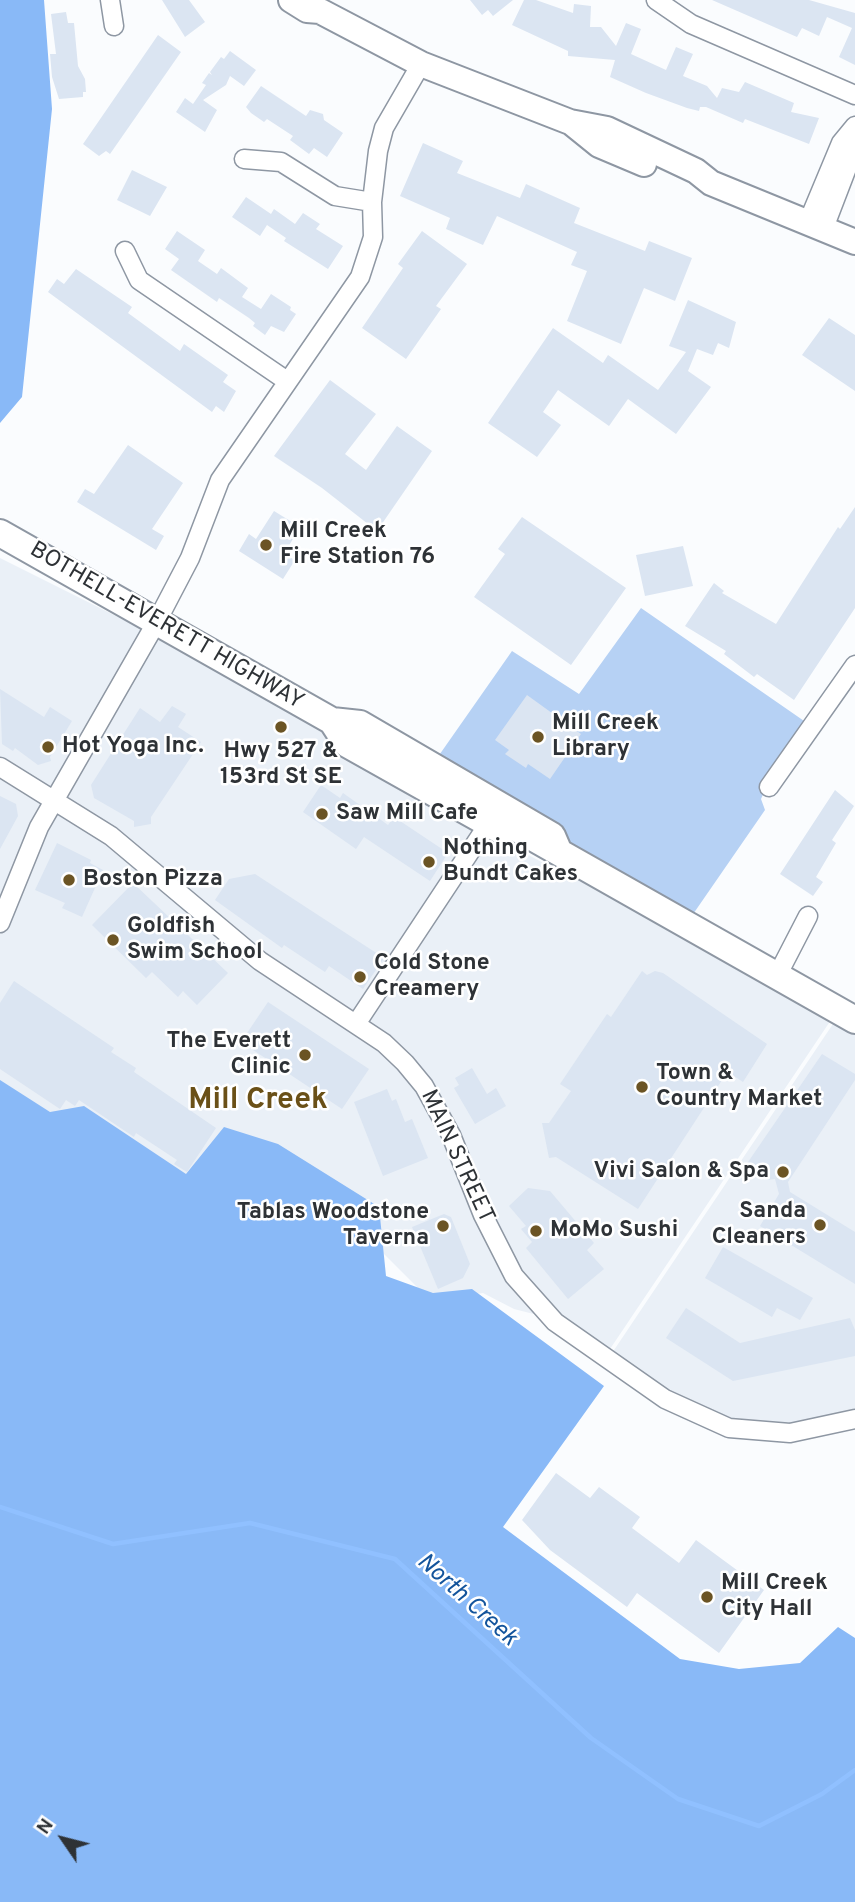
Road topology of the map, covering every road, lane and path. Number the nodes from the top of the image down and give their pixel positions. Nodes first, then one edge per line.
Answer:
1 (110, 0) edge
2 (291, 0) edge
3 (656, 0) edge
4 (316, 6) edge
5 (114, 26) dead end
6 (421, 64) junction
7 (855, 95) edge
8 (854, 128) edge
9 (244, 159) dead end
10 (372, 202) junction
11 (816, 225) junction
12 (855, 242) edge
13 (125, 251) dead end
14 (287, 381) junction
15 (0, 533) edge
16 (156, 623) junction
17 (855, 665) edge
18 (331, 721) junction
19 (0, 767) edge
20 (769, 787) dead end
21 (53, 800) junction
22 (489, 823) junction
23 (558, 850) junction
24 (808, 916) dead end
25 (0, 923) edge
26 (778, 976) junction
27 (855, 1020) edge
28 (356, 1024) junction
29 (855, 1419) edge

1 - 5 street
2 - 4 street
3 - 7 street
4 - 6 street
6 - 10 street
6 - 11 street
8 - 11 street
9 - 10 street
10 - 14 street
11 - 12 street
13 - 14 street
14 - 16 street
15 - 16 main road, BOTHELL-EVERETT HIGHWAY
16 - 18 main road, BOTHELL-EVERETT HIGHWAY
16 - 21 street
17 - 20 street
18 - 22 main road, BOTHELL-EVERETT HIGHWAY
18 - 23 main road, BOTHELL-EVERETT HIGHWAY
19 - 21 street, MAIN STREET
21 - 25 street
21 - 28 street, MAIN STREET
22 - 23 main road, BOTHELL-EVERETT HIGHWAY
22 - 28 street
23 - 26 main road, BOTHELL-EVERETT HIGHWAY
24 - 26 street
26 - 27 main road, BOTHELL-EVERETT HIGHWAY
28 - 29 street, MAIN STREET

